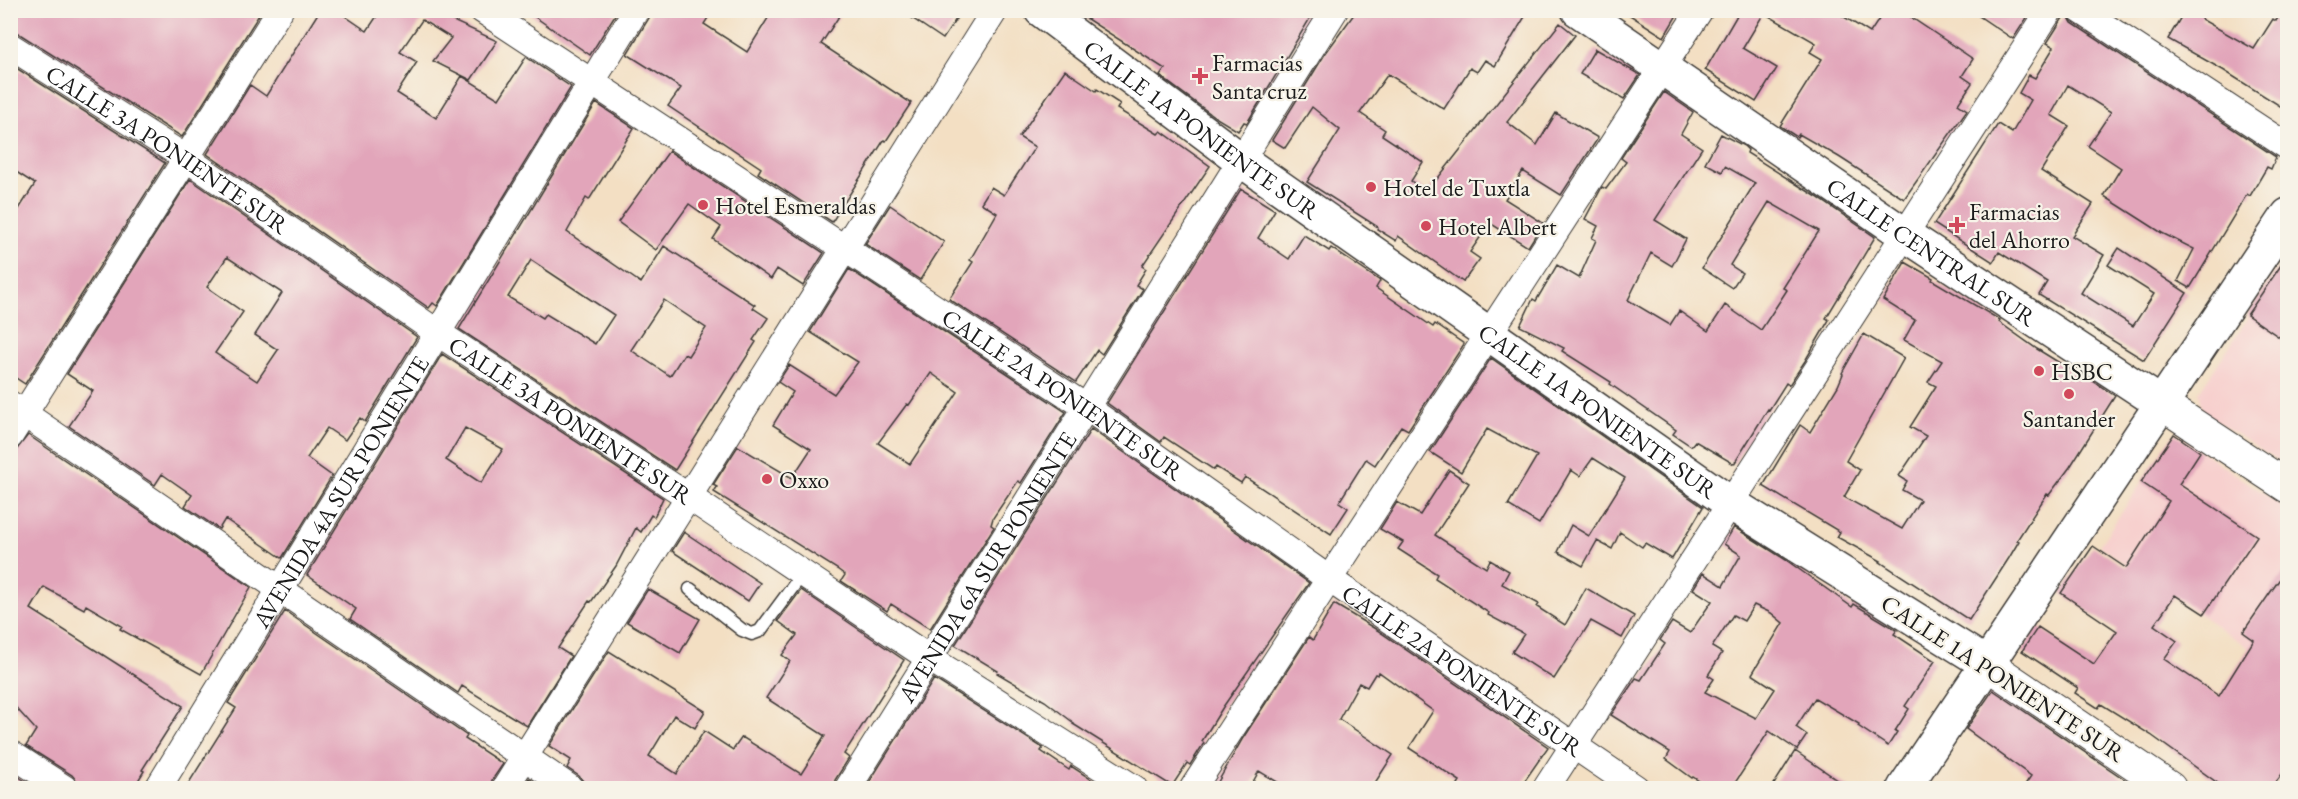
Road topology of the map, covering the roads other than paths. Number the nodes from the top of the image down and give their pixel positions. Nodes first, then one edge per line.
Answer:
1 (280, 10) edge
2 (482, 10) edge
3 (636, 10) edge
4 (995, 10) edge
5 (1041, 10) edge
6 (1335, 10) edge
7 (1578, 10) edge
8 (1700, 10) edge
9 (2050, 10) edge
10 (2080, 10) edge
11 (10, 46) edge
12 (1662, 68) junction
13 (591, 83) junction
14 (2288, 147) edge
15 (186, 158) junction
16 (1241, 160) junction
17 (2288, 215) edge
18 (1904, 234) junction
19 (844, 250) junction
20 (438, 333) junction
21 (1488, 334) junction
22 (2162, 404) junction
23 (1086, 407) junction
24 (17, 409) edge
25 (10, 436) edge
26 (2288, 487) edge
27 (688, 497) junction
28 (1730, 503) junction
29 (803, 573) junction
30 (1329, 579) junction
31 (690, 589) dead end
32 (280, 591) junction
33 (929, 658) junction
34 (1987, 664) junction
35 (1573, 747) junction
36 (10, 753) edge
37 (524, 758) junction
38 (64, 789) edge
39 (158, 789) edge
40 (505, 789) edge
41 (570, 789) edge
42 (848, 789) edge
43 (1134, 789) edge
44 (1192, 789) edge
45 (1546, 789) edge
46 (1636, 789) edge
47 (1904, 789) edge
48 (2170, 789) edge

1 - 15 street
2 - 13 street, CALLE 2A PONIENTE SUR
3 - 13 street, AVENIDA 4A SUR PONIENTE
4 - 19 street
5 - 16 main road, CALLE 1A PONIENTE SUR
6 - 16 street, AVENIDA 6A SUR PONIENTE
7 - 12 main road, CALLE CENTRAL SUR
8 - 12 street
9 - 18 street
10 - 14 street
11 - 15 street, CALLE 3A PONIENTE SUR
12 - 18 main road, CALLE CENTRAL SUR
12 - 21 street
13 - 19 street, CALLE 2A PONIENTE SUR
13 - 20 street, AVENIDA 4A SUR PONIENTE
15 - 20 street, CALLE 3A PONIENTE SUR
15 - 24 street
16 - 21 main road, CALLE 1A PONIENTE SUR
16 - 23 street, AVENIDA 6A SUR PONIENTE
17 - 22 main road
18 - 22 main road, CALLE CENTRAL SUR
18 - 28 street
19 - 23 street, CALLE 2A PONIENTE SUR
19 - 27 street
20 - 27 street, CALLE 3A PONIENTE SUR
20 - 32 street, AVENIDA 4A SUR PONIENTE
21 - 28 main road, CALLE 1A PONIENTE SUR
21 - 30 street
22 - 26 street, CALLE CENTRAL SUR
22 - 34 main road
23 - 30 street, CALLE 2A PONIENTE SUR
23 - 33 street, AVENIDA 6A SUR PONIENTE
24 - 25 street
24 - 32 street
27 - 29 street, CALLE 3A PONIENTE SUR
27 - 37 street
28 - 34 main road, CALLE 1A PONIENTE SUR
28 - 35 street
29 - 31 lane
29 - 33 street, CALLE 3A PONIENTE SUR
30 - 35 street, CALLE 2A PONIENTE SUR
30 - 44 street
32 - 37 street
32 - 39 street, AVENIDA 4A SUR PONIENTE
33 - 42 street, AVENIDA 6A SUR PONIENTE
33 - 43 street, CALLE 3A PONIENTE SUR
34 - 47 main road
34 - 48 street, CALLE 1A PONIENTE SUR
35 - 45 street
35 - 46 street, CALLE 2A PONIENTE SUR
36 - 38 street
37 - 40 street
37 - 41 street

